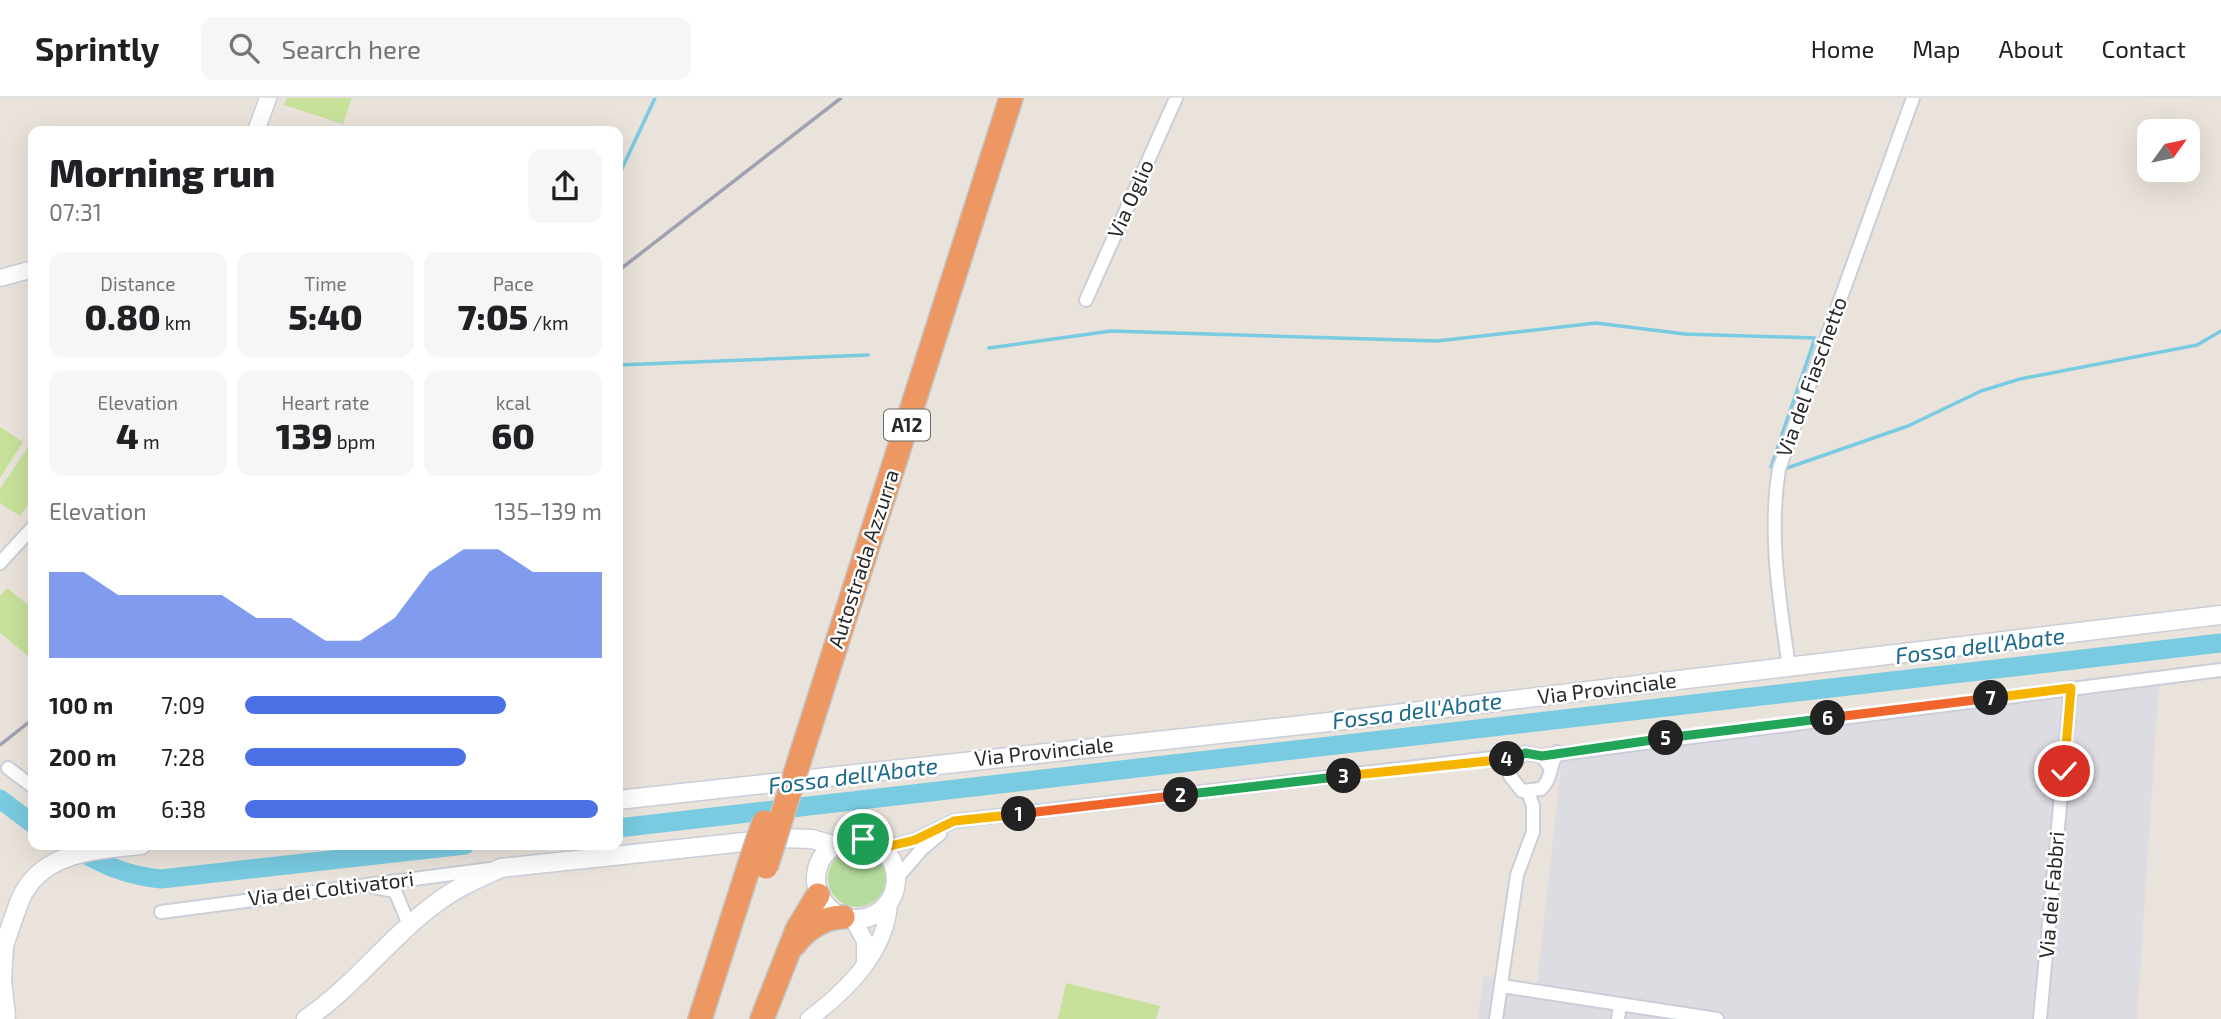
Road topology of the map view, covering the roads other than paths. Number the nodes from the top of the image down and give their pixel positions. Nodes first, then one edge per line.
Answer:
1 (268, 98) edge
2 (995, 98) edge
3 (1011, 98) edge
4 (1176, 98) edge
5 (1913, 98) edge
6 (258, 126) edge
7 (28, 270) edge
8 (0, 278) edge
9 (1086, 300) dead end
10 (28, 532) edge
11 (0, 563) edge
12 (2221, 615) edge
13 (1789, 668) junction
14 (2221, 670) edge
15 (2071, 688) junction
16 (794, 752) junction
17 (1545, 761) junction
18 (1512, 765) junction
19 (8, 768) dead end
20 (28, 783) edge
21 (1534, 791) junction
22 (623, 799) edge
23 (954, 821) junction
24 (782, 838) junction
25 (833, 845) junction
26 (882, 848) junction
27 (96, 850) edge
28 (758, 865) junction
29 (500, 868) junction
30 (896, 879) junction
31 (362, 884) junction
32 (817, 884) junction
33 (889, 902) junction
34 (161, 912) dead end
35 (848, 918) junction
36 (410, 927) junction
37 (2, 951) edge
38 (785, 958) junction
39 (865, 965) junction
40 (1502, 986) junction
41 (1620, 1004) junction
42 (4, 1014) edge
43 (306, 1019) edge
44 (700, 1019) edge
45 (716, 1019) edge
46 (762, 1019) edge
47 (809, 1019) edge
48 (1496, 1019) edge
49 (1618, 1019) edge
50 (1717, 1019) edge
51 (2040, 1019) edge

1 - 6 street
2 - 16 highway, Autostrada Azzurra / A12
3 - 16 highway, Autostrada Azzurra / A12
4 - 9 street, Via Oglio
5 - 13 street, Via del Fiaschetto
7 - 8 street
10 - 11 street
12 - 13 main road, Via Provinciale
13 - 22 main road, Via Provinciale
14 - 15 street
15 - 17 street
15 - 51 street, Via dei Fabbri
16 - 28 highway, Autostrada Azzurra / A12, bridge
17 - 18 street
17 - 21 street
18 - 21 street
18 - 23 street
19 - 20 street
21 - 40 street
23 - 26 street
23 - 30 street
24 - 25 main road
24 - 29 main road
24 - 32 main road
25 - 26 main road
25 - 32 main road
26 - 30 main road
27 - 37 main road
28 - 44 highway, Autostrada Azzurra / A12
28 - 45 highway, Autostrada Azzurra / A12
29 - 31 street, Via dei Coltivatori
29 - 36 main road
30 - 33 main road
31 - 34 street, Via dei Coltivatori
31 - 36 street
32 - 35 main road
32 - 38 highway
33 - 35 main road
33 - 39 street
35 - 38 highway
35 - 39 street
36 - 43 main road
37 - 42 main road
38 - 46 highway
39 - 47 street
40 - 41 street
40 - 48 street
41 - 49 street
41 - 50 street

